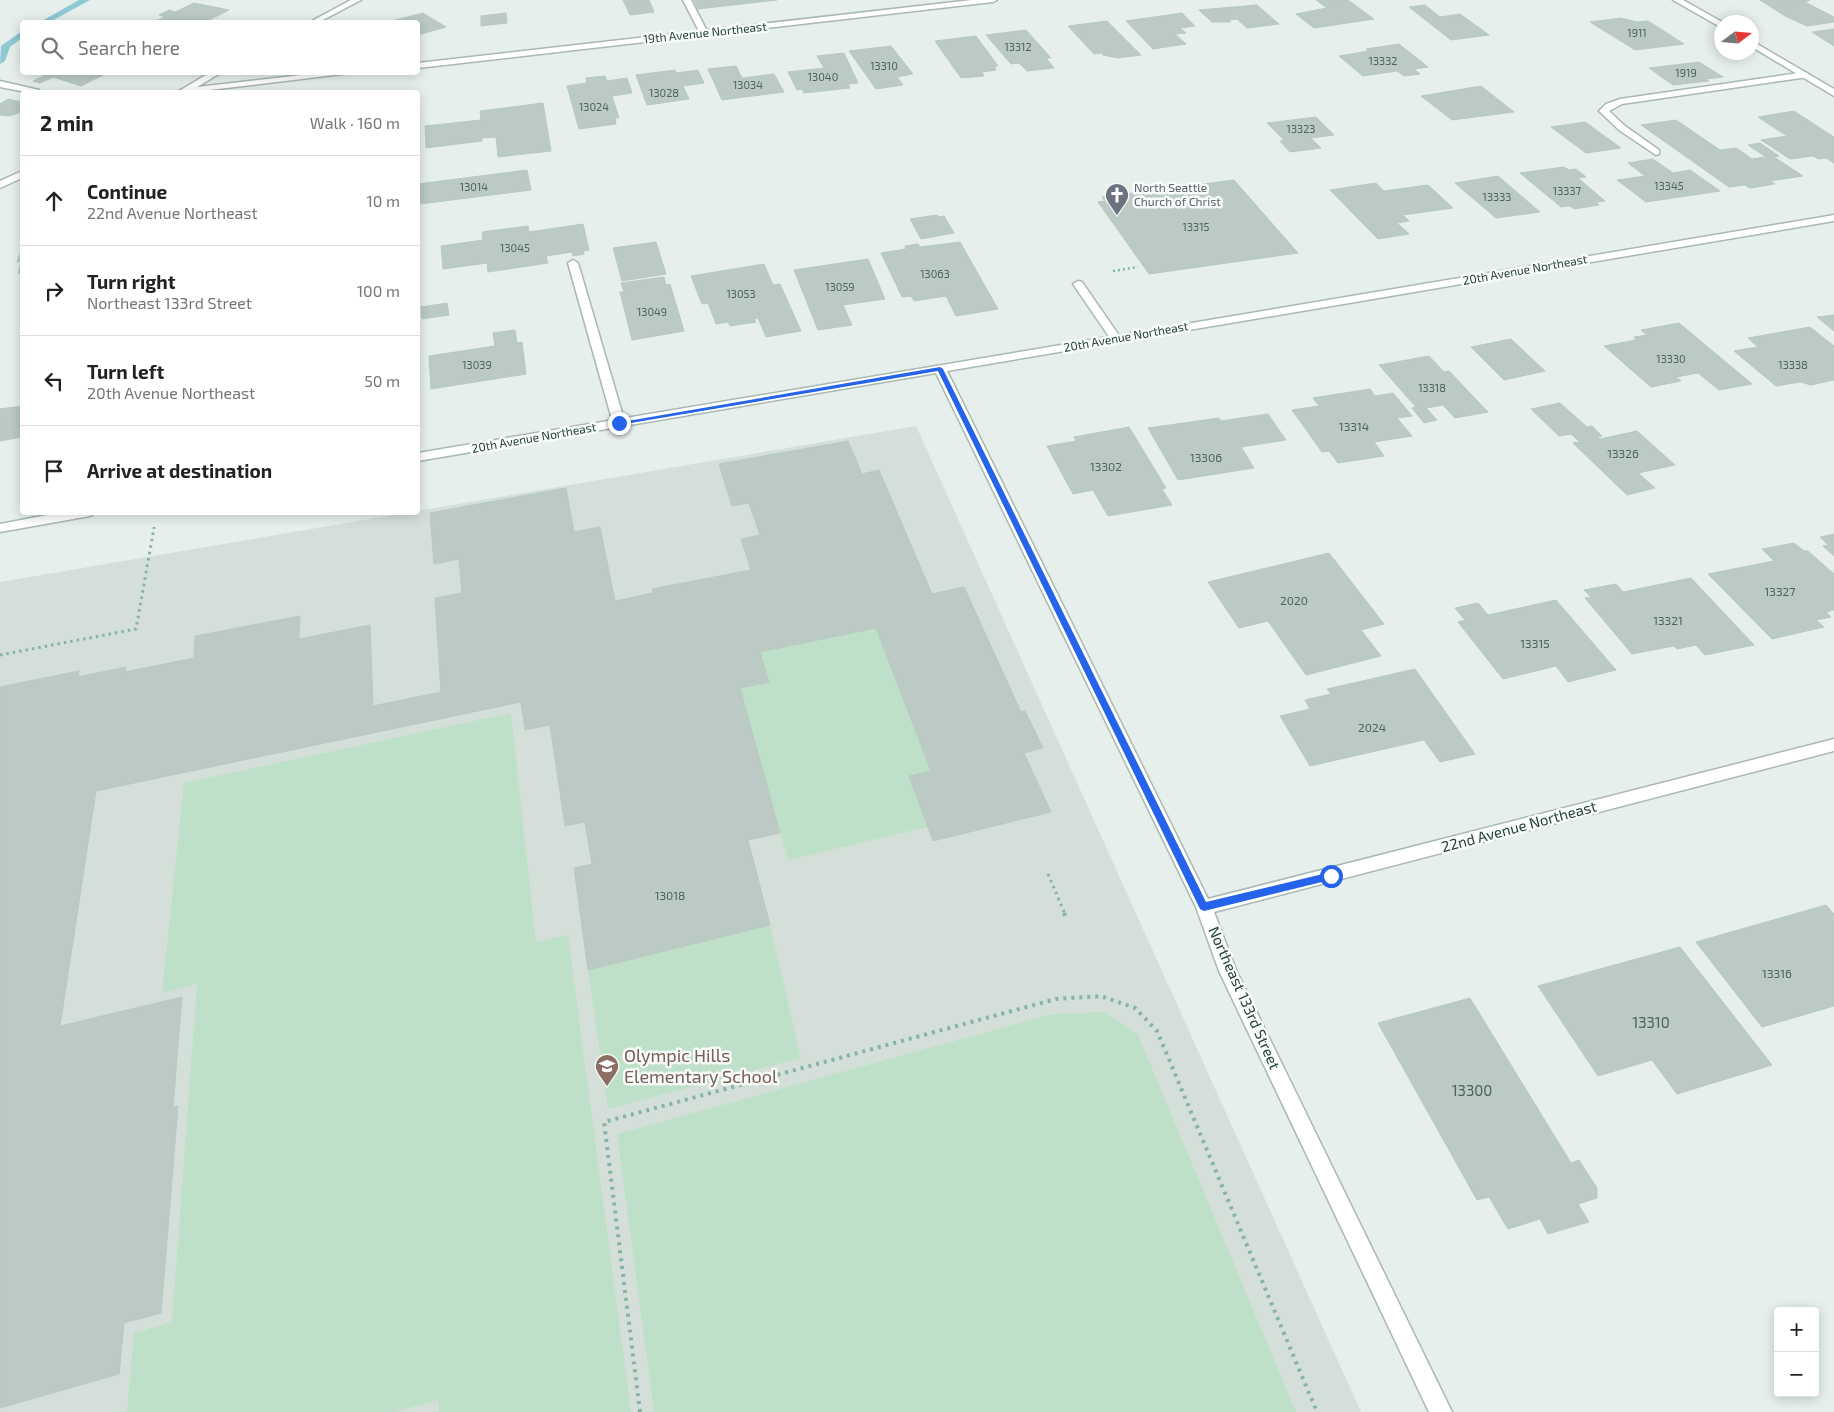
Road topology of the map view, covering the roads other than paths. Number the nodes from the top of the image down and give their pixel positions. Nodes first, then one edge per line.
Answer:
1 (357, 0) edge
2 (687, 0) edge
3 (993, 0) edge
4 (1677, 0) edge
5 (318, 20) edge
6 (1714, 21) edge
7 (704, 33) junction
8 (1759, 48) edge
9 (420, 66) edge
10 (212, 75) edge
11 (329, 75) edge
12 (1805, 75) junction
13 (0, 84) edge
14 (27, 90) edge
15 (185, 90) edge
16 (198, 90) edge
17 (1834, 93) edge
18 (1656, 152) dead end
19 (20, 175) edge
20 (0, 185) edge
21 (1834, 218) edge
22 (573, 263) dead end
23 (1078, 284) dead end
24 (1116, 339) junction
25 (940, 369) junction
26 (619, 423) junction
27 (420, 457) edge
28 (73, 515) edge
29 (0, 528) edge
30 (1834, 745) edge
31 (1204, 907) junction
32 (1441, 1412) edge

1 - 5 street
2 - 7 street
3 - 7 street, 19th Avenue Northeast
4 - 6 street
7 - 9 street, 19th Avenue Northeast
8 - 12 street
10 - 15 street
11 - 16 street
12 - 17 street
12 - 18 street
13 - 14 street
19 - 20 street
21 - 24 street, 20th Avenue Northeast
22 - 26 street
23 - 24 street
24 - 25 street, 20th Avenue Northeast
25 - 26 street, 20th Avenue Northeast
25 - 31 street, Northeast 133rd Street
26 - 27 street, 20th Avenue Northeast
28 - 29 street
30 - 31 street, 22nd Avenue Northeast
31 - 32 street, Northeast 133rd Street

